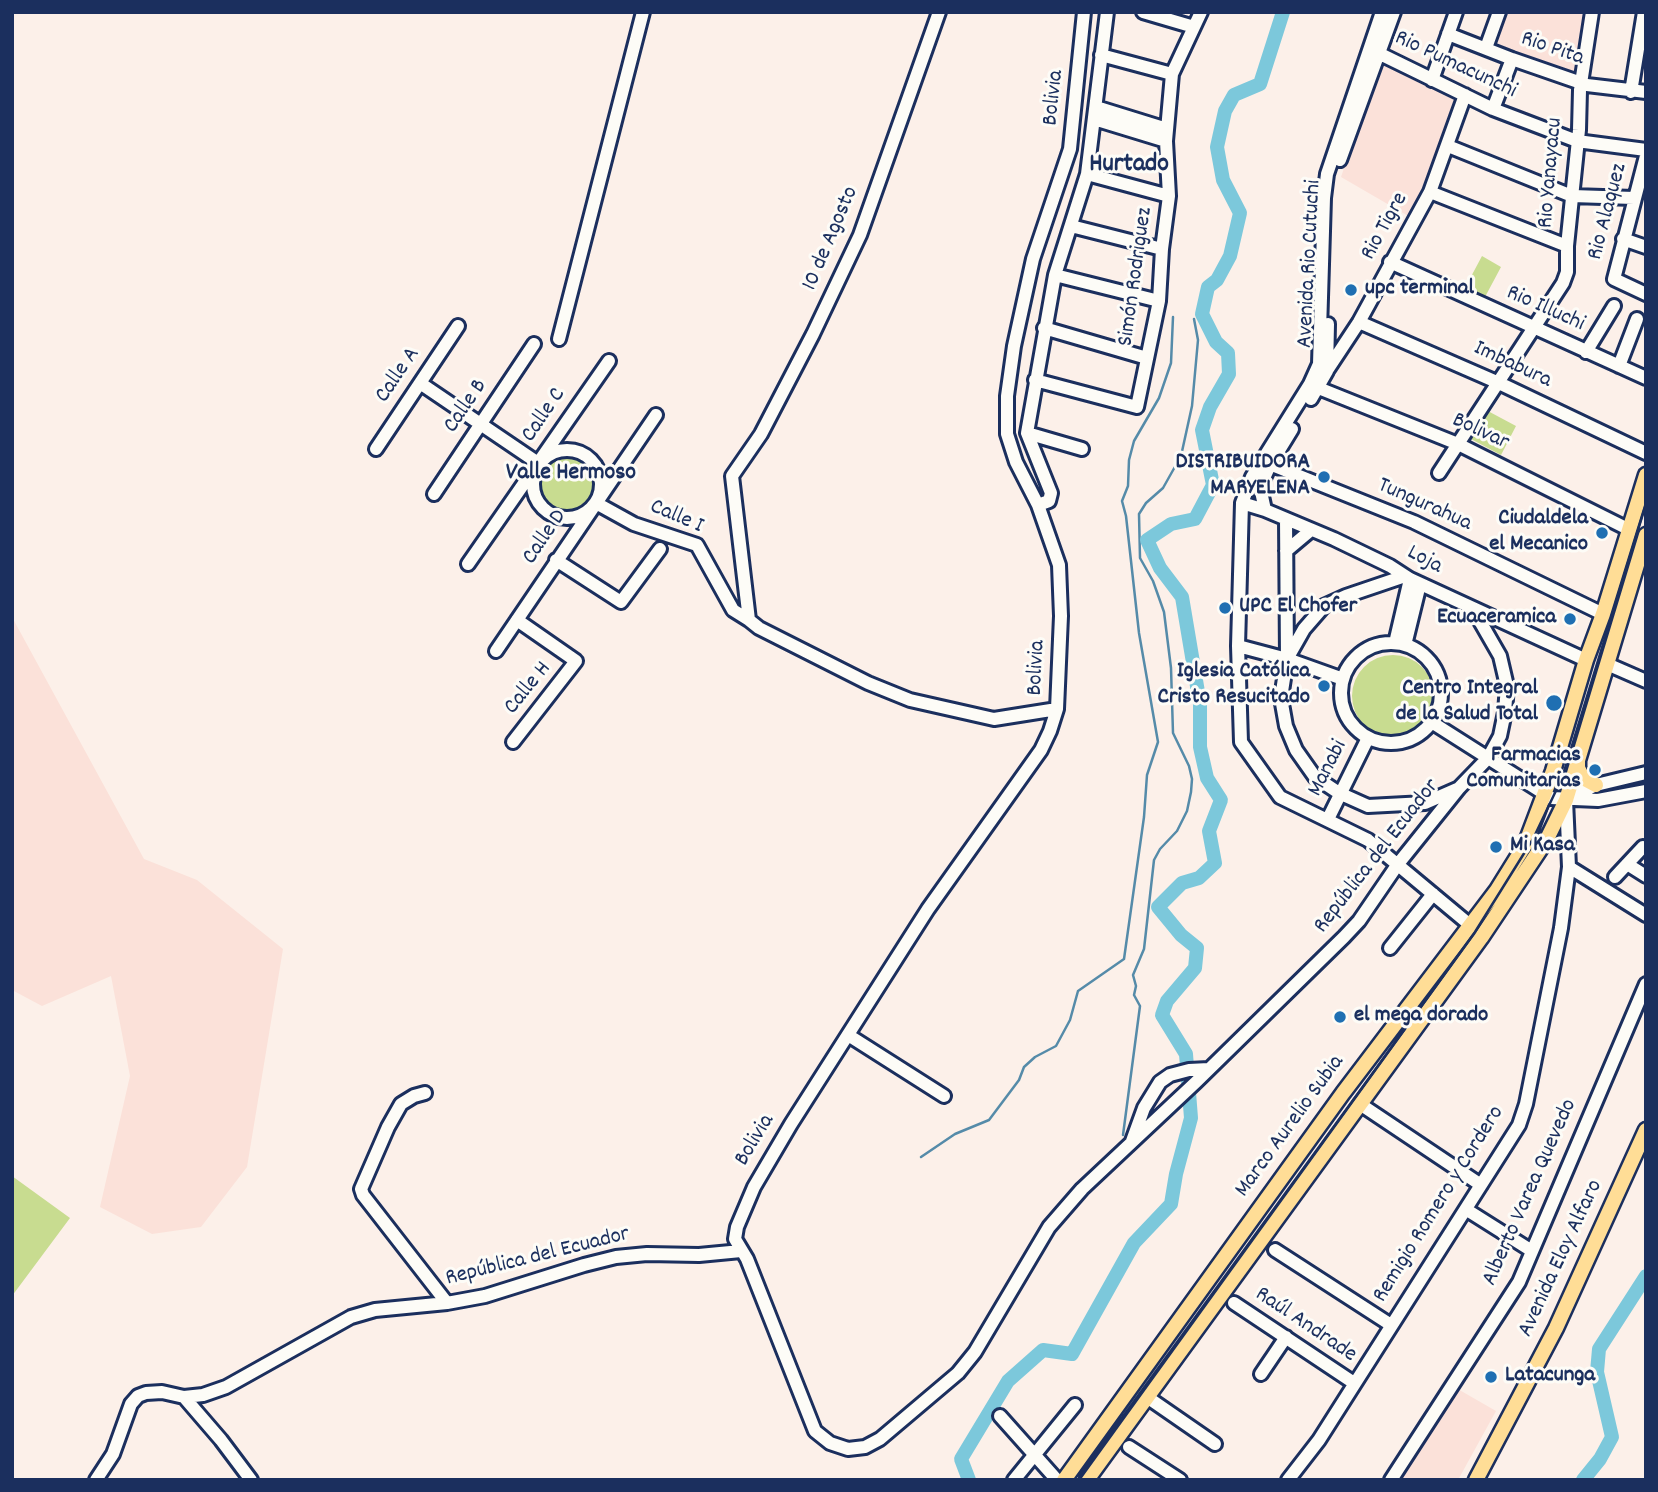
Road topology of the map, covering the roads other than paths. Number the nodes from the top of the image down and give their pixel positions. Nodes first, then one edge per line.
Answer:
1 (643, 12) edge
2 (939, 12) edge
3 (1084, 12) edge
4 (1107, 12) edge
5 (1143, 12) edge
6 (1201, 12) edge
7 (1382, 12) edge
8 (1394, 12) edge
9 (1456, 12) edge
10 (1499, 12) edge
11 (1592, 12) edge
12 (1644, 12) edge
13 (1194, 27) junction
14 (1448, 34) junction
15 (1486, 48) junction
16 (1373, 51) junction
17 (1101, 55) junction
18 (1512, 60) junction
19 (1172, 74) junction
20 (1432, 80) junction
21 (1581, 83) junction
22 (1631, 92) junction
23 (1646, 92) edge
24 (1465, 95) junction
25 (1493, 109) junction
26 (1095, 113) junction
27 (1167, 135) junction
28 (1577, 141) junction
29 (1448, 146) junction
30 (1646, 150) edge
31 (1646, 156) edge
32 (1087, 174) junction
33 (1430, 192) junction
34 (1169, 196) junction
35 (1572, 196) junction
36 (1634, 198) junction
37 (1071, 226) junction
38 (1623, 239) junction
39 (1566, 246) junction
40 (1646, 247) edge
41 (1162, 249) junction
42 (1390, 262) junction
43 (1055, 275) junction
44 (1646, 294) edge
45 (1159, 301) junction
46 (1614, 306) dead end
47 (1637, 318) dead end
48 (1359, 321) junction
49 (458, 326) dead end
50 (1044, 328) junction
51 (1533, 329) junction
52 (559, 339) dead end
53 (534, 344) dead end
54 (1586, 352) junction
55 (1147, 358) junction
56 (609, 361) dead end
57 (1619, 366) junction
58 (1327, 371) junction
59 (1646, 378) edge
60 (1035, 380) junction
61 (420, 383) junction
62 (1499, 383) junction
63 (1314, 386) junction
64 (656, 415) dead end
65 (481, 424) junction
66 (1027, 433) junction
67 (1458, 444) junction
68 (376, 449) dead end
69 (1082, 449) dead end
70 (1646, 453) edge
71 (1266, 462) junction
72 (538, 463) junction
73 (1438, 473) dead end
74 (1646, 475) edge
75 (434, 494) dead end
76 (596, 503) junction
77 (1241, 503) junction
78 (1038, 505) junction
79 (1265, 510) junction
80 (1286, 519) junction
81 (1628, 529) junction
82 (1311, 530) junction
83 (1646, 535) edge
84 (660, 549) dead end
85 (1286, 551) junction
86 (556, 560) junction
87 (468, 564) dead end
88 (1412, 580) junction
89 (1473, 609) junction
90 (1602, 614) junction
91 (517, 620) junction
92 (749, 620) junction
93 (1400, 644) junction
94 (1238, 646) junction
95 (496, 651) dead end
96 (1287, 659) junction
97 (1586, 660) junction
98 (1607, 664) junction
99 (1343, 679) junction
100 (1646, 681) edge
101 (1057, 709) junction
102 (1433, 723) junction
103 (1368, 738) junction
104 (513, 742) dead end
105 (1488, 758) junction
106 (1578, 761) junction
107 (1646, 773) edge
108 (1596, 785) junction
109 (1459, 788) junction
110 (1646, 791) edge
111 (1339, 793) junction
112 (1545, 796) junction
113 (1566, 800) junction
114 (1328, 819) junction
115 (1559, 830) junction
116 (1643, 847) dead end
117 (1398, 864) junction
118 (1627, 864) junction
119 (1569, 867) junction
120 (1646, 876) edge
121 (1615, 877) dead end
122 (1433, 894) junction
123 (1646, 915) edge
124 (1471, 925) junction
125 (1390, 948) dead end
126 (1646, 984) edge
127 (848, 1035) junction
128 (1209, 1069) junction
129 (425, 1093) dead end
130 (944, 1096) dead end
131 (1360, 1104) junction
132 (1646, 1130) edge
133 (1132, 1142) junction
134 (1481, 1185) junction
135 (1467, 1210) junction
136 (1275, 1250) dead end
137 (741, 1251) junction
138 (1532, 1251) junction
139 (447, 1303) junction
140 (1234, 1303) dead end
141 (1391, 1325) junction
142 (1286, 1337) junction
143 (1261, 1374) dead end
144 (1354, 1384) junction
145 (184, 1397) junction
146 (1147, 1397) junction
147 (1075, 1405) dead end
148 (1000, 1416) dead end
149 (1215, 1444) dead end
150 (1129, 1447) dead end
151 (1035, 1454) junction
152 (1296, 1477) edge
153 (96, 1480) edge
154 (251, 1480) edge
155 (1014, 1480) edge
156 (1057, 1480) edge
157 (1064, 1480) edge
158 (1087, 1480) edge
159 (1180, 1480) edge
160 (1391, 1480) edge
161 (1476, 1480) edge

1 - 52 street
2 - 92 street, 10 de Agosto
3 - 78 street, Bolivia
4 - 17 street
5 - 13 street
6 - 13 street, Simón Rodriguez
7 - 16 street, Avenida Rio Cutuchi
8 - 16 street, Avenida Rio Cutuchi
9 - 14 street
10 - 15 street
11 - 21 street, Rio Yanayacu
12 - 22 street
13 - 19 street, Simón Rodriguez
14 - 15 street, Rio Pita
14 - 20 street
15 - 18 street, Rio Pita
16 - 20 street, Rio Pumacunchi
16 - 58 street, Avenida Rio Cutuchi
16 - 63 street, Avenida Rio Cutuchi
17 - 19 street
17 - 26 street
18 - 21 street, Rio Pita
18 - 25 street
19 - 27 street, Simón Rodriguez
20 - 24 street, Rio Pumacunchi
21 - 22 street, Rio Pita
21 - 28 street, Rio Yanayacu
22 - 23 street, Rio Pita
24 - 25 street, Rio Pumacunchi
24 - 29 street, Rio Tigre
25 - 28 street, Rio Pumacunchi
26 - 27 street
26 - 32 street
27 - 34 street, Simón Rodriguez
28 - 30 street, Rio Pumacunchi
28 - 35 street, Rio Yanayacu
29 - 33 street, Rio Tigre
29 - 35 street
31 - 36 street, Rio Alaquez
32 - 34 street
32 - 37 street
33 - 39 street
33 - 42 street, Rio Tigre
34 - 41 street, Simón Rodriguez
35 - 36 street
35 - 39 street, Rio Yanayacu
36 - 38 street, Rio Alaquez
37 - 41 street
37 - 43 street
38 - 40 street
38 - 44 street, Rio Alaquez
39 - 51 street, Rio Yanayacu
41 - 45 street, Simón Rodriguez
42 - 48 street, Rio Tigre
42 - 51 street, Rio Illuchi
43 - 45 street
43 - 50 street
45 - 55 street, Simón Rodriguez
46 - 54 street
47 - 57 street
48 - 58 street, Rio Tigre
48 - 62 street, Imbabura
49 - 61 street, Calle A
50 - 55 street
50 - 60 street
51 - 54 street, Rio Illuchi
51 - 62 street
53 - 65 street, Calle B
54 - 57 street, Rio Illuchi
55 - 60 street, Simón Rodriguez
56 - 72 street, Calle C
57 - 59 street, Rio Illuchi
58 - 63 street, Avenida Rio Cutuchi
60 - 66 street
61 - 65 street
61 - 68 street, Calle A
62 - 67 street
62 - 70 street, Imbabura
63 - 67 street, Bolivar
63 - 71 street, Avenida Rio Cutuchi
64 - 76 street, Calle D
65 - 72 street
65 - 75 street, Calle B
66 - 69 street
66 - 78 street
67 - 73 street
67 - 81 street, Bolivar
71 - 77 street, Avenida Rio Cutuchi
71 - 79 street, Avenida Rio Cutuchi
71 - 90 street, Tungurahua
72 - 76 street
72 - 76 street
72 - 87 street, Calle C
74 - 81 main road, Marco Aurelio Subia
76 - 86 street, Calle D
76 - 92 street, Calle I
77 - 79 street, Loja
77 - 94 street
78 - 101 street, Bolivia
79 - 80 street, Loja
80 - 82 street, Loja
80 - 85 street
81 - 90 main road, Marco Aurelio Subia
82 - 85 street
82 - 88 street, Loja
83 - 98 main road, Marco Aurelio Subia
84 - 86 street
85 - 96 street
86 - 91 street, Calle D
88 - 89 street, Loja
88 - 93 street
88 - 96 street
89 - 97 street, Loja
89 - 105 street
90 - 97 main road, Marco Aurelio Subia
91 - 95 street, Calle D
91 - 104 street, Calle H
92 - 101 street, Calle I
93 - 99 street
93 - 102 street
94 - 96 street
94 - 114 street
96 - 99 street
96 - 111 street
97 - 112 main road, Marco Aurelio Subia
98 - 100 street
98 - 106 main road, Marco Aurelio Subia
99 - 103 street
101 - 127 street, Bolivia
102 - 103 street
102 - 105 street
103 - 111 street, Manabi
105 - 109 street, República del Ecuador
105 - 112 street
106 - 108 main road
106 - 113 main road, Marco Aurelio Subia
107 - 108 street
108 - 113 street
109 - 111 street
109 - 117 street, República del Ecuador
110 - 113 street
111 - 114 street, Manabi
112 - 113 street
112 - 124 main road, Marco Aurelio Subia
113 - 115 main road, Marco Aurelio Subia
114 - 117 street
115 - 119 street, Remigio Romero y Cordero
115 - 131 main road, Marco Aurelio Subia
116 - 118 street
117 - 122 street
117 - 128 street, República del Ecuador
118 - 120 street
118 - 121 street
119 - 123 street
119 - 134 street, Remigio Romero y Cordero
122 - 124 street
122 - 125 street
124 - 157 main road, Marco Aurelio Subia
126 - 138 street, Alberto Varea Quevedo
127 - 130 street
127 - 137 street, Bolivia
128 - 133 street, República del Ecuador
128 - 133 street, República del Ecuador
129 - 139 street
131 - 134 street
131 - 146 main road, Marco Aurelio Subia
132 - 161 main road, Avenida Eloy Alfaro
133 - 137 street, República del Ecuador
134 - 135 street, Remigio Romero y Cordero
135 - 138 street
135 - 141 street, Remigio Romero y Cordero
136 - 141 street
137 - 139 street, República del Ecuador
138 - 160 street, Alberto Varea Quevedo
139 - 145 street, República del Ecuador
140 - 142 street, Raúl Andrade
141 - 144 street, Remigio Romero y Cordero
142 - 143 street
142 - 144 street, Raúl Andrade
144 - 152 street, Remigio Romero y Cordero
145 - 153 street, República del Ecuador
145 - 154 street
146 - 149 street
146 - 158 main road, Marco Aurelio Subia
147 - 151 street
148 - 151 street
150 - 159 street
151 - 155 street
151 - 156 street

